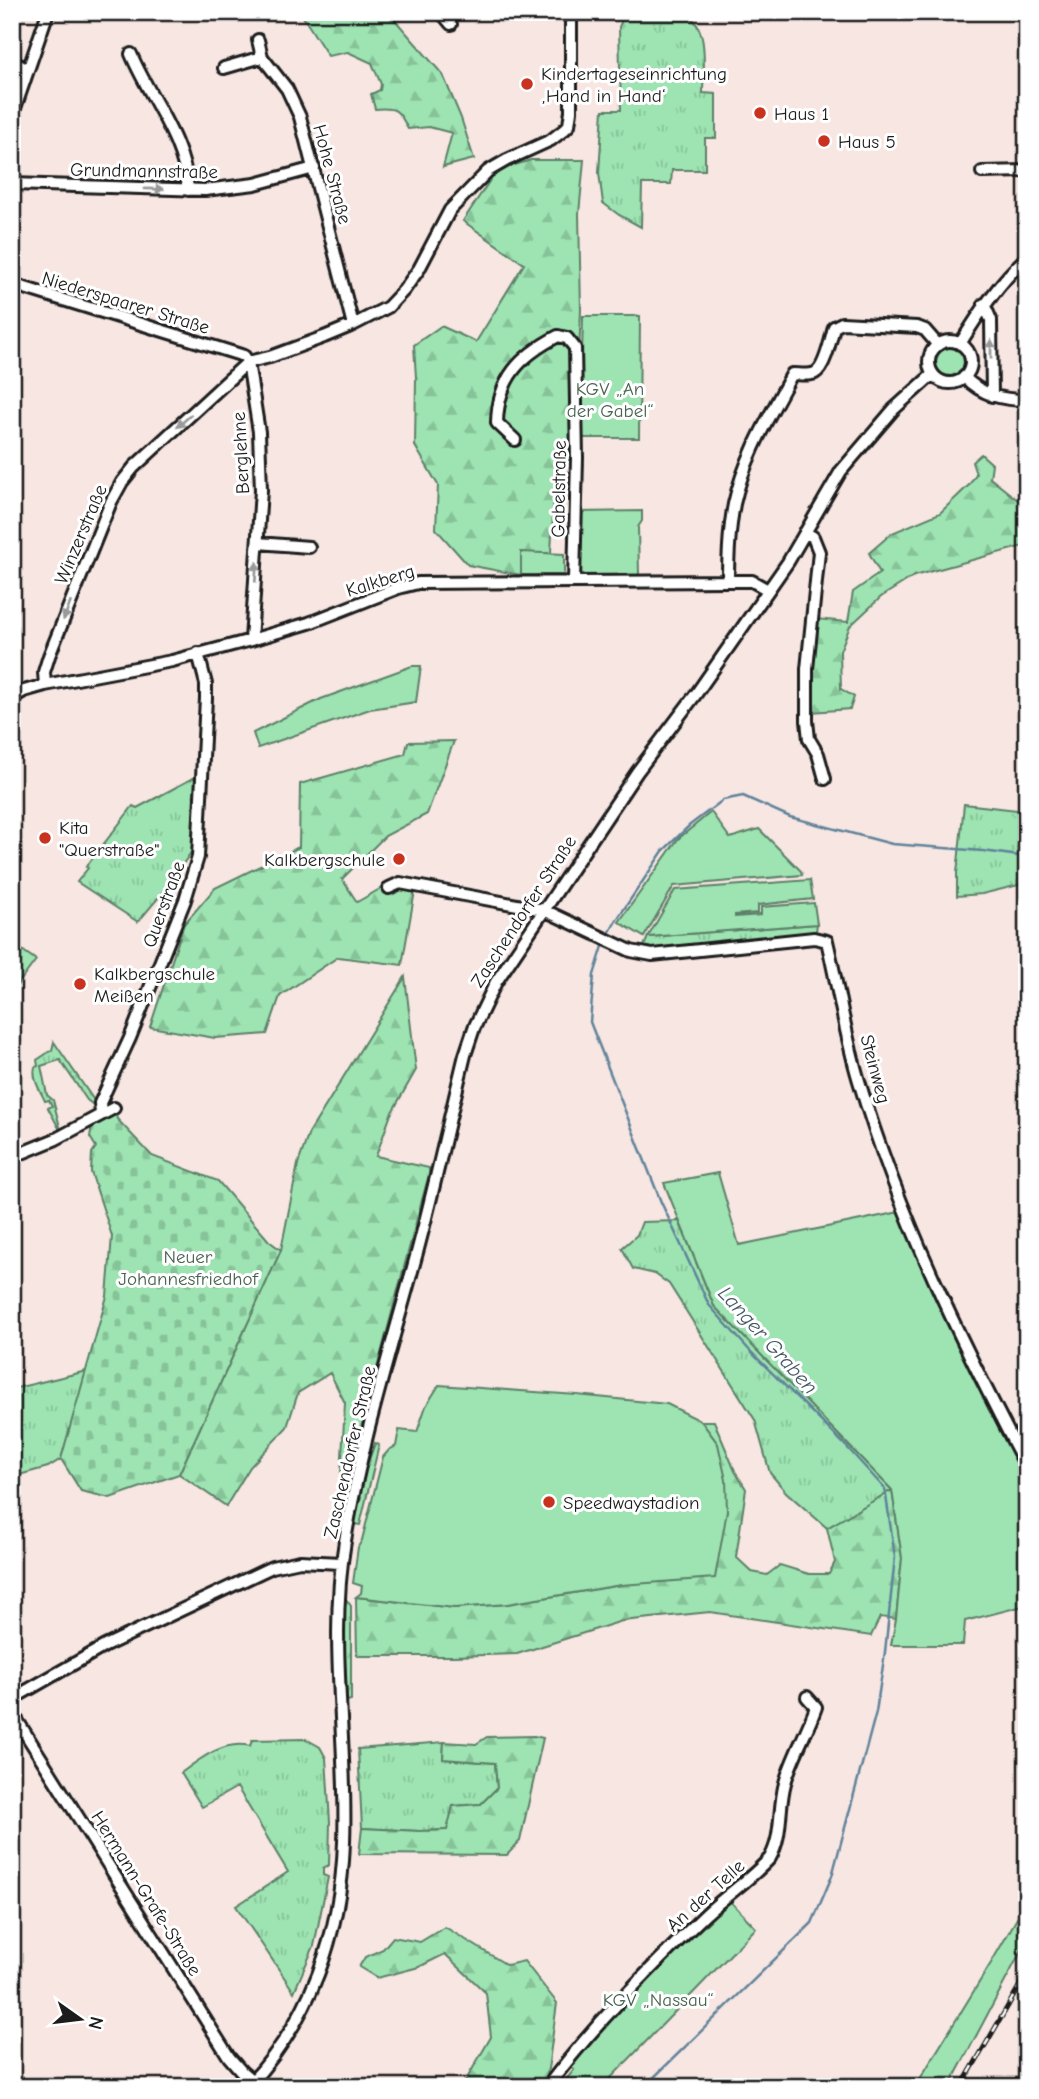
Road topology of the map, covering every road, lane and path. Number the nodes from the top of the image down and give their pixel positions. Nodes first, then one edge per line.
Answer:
1 (48, 12) edge
2 (440, 12) edge
3 (454, 12) edge
4 (571, 12) edge
5 (258, 40) dead end
6 (131, 54) dead end
7 (262, 57) junction
8 (12, 61) edge
9 (224, 68) dead end
10 (28, 70) junction
11 (12, 117) edge
12 (314, 168) junction
13 (1027, 171) edge
14 (982, 172) dead end
15 (12, 184) edge
16 (188, 190) junction
17 (1027, 257) edge
18 (12, 284) edge
19 (984, 304) junction
20 (353, 325) junction
21 (960, 344) junction
22 (938, 345) junction
23 (229, 352) junction
24 (248, 362) junction
25 (933, 374) junction
26 (235, 375) junction
27 (964, 377) junction
28 (992, 396) junction
29 (1027, 400) edge
30 (515, 440) dead end
31 (806, 533) junction
32 (258, 543) junction
33 (309, 547) dead end
34 (574, 581) junction
35 (728, 581) junction
36 (768, 590) junction
37 (251, 640) junction
38 (198, 653) junction
39 (45, 685) junction
40 (12, 698) edge
41 (825, 779) dead end
42 (389, 888) dead end
43 (544, 909) junction
44 (114, 1108) dead end
45 (101, 1114) junction
46 (12, 1157) edge
47 (1027, 1468) edge
48 (341, 1563) junction
49 (807, 1697) dead end
50 (12, 1699) edge
51 (12, 1712) edge
52 (253, 2085) edge
53 (547, 2087) edge

1 - 10 street
2 - 3 street
4 - 20 street
5 - 7 street, Hohe Straße
6 - 16 street
7 - 9 street
7 - 12 street, Hohe Straße
8 - 10 street
10 - 11 street
12 - 16 street, Grundmannstraße
12 - 20 street, Hohe Straße
13 - 14 street
15 -> 16 street, Grundmannstraße
17 - 19 street
18 - 23 street, Niederspaarer Straße
19 - 21 street
28 -> 19 street
20 - 24 street
21 - 22 street
21 - 27 street
22 - 25 street
22 - 35 street
23 - 24 street, Niederspaarer Straße
23 - 26 street, Niederspaarer Straße
24 - 26 street, Winzerstraße
24 - 32 street, Berglehne
25 - 27 street
25 - 31 street, Zaschendorfer Straße
26 -> 39 street, Winzerstraße
27 - 28 street
28 - 29 street
30 - 34 street, Gabelstraße
31 - 36 street, Zaschendorfer Straße
31 - 41 street
32 - 33 street
37 -> 32 street, Berglehne
34 - 35 street, Kalkberg
34 - 37 street, Kalkberg
35 - 36 street, Kalkberg
36 - 43 street, Zaschendorfer Straße
37 - 38 street, Kalkberg
38 - 39 street, Kalkberg
38 - 45 street, Querstraße
39 - 40 street, Kalkberg
42 - 43 street, Steinweg
43 - 47 street, Steinweg
43 - 48 street, Zaschendorfer Straße
44 - 45 street
45 - 46 street
48 - 50 street, Zaschendorfer Straße
48 - 52 street, Zaschendorfer Straße
49 - 53 street, An der Telle
51 - 52 street, Hermann-Grafe-Straße

